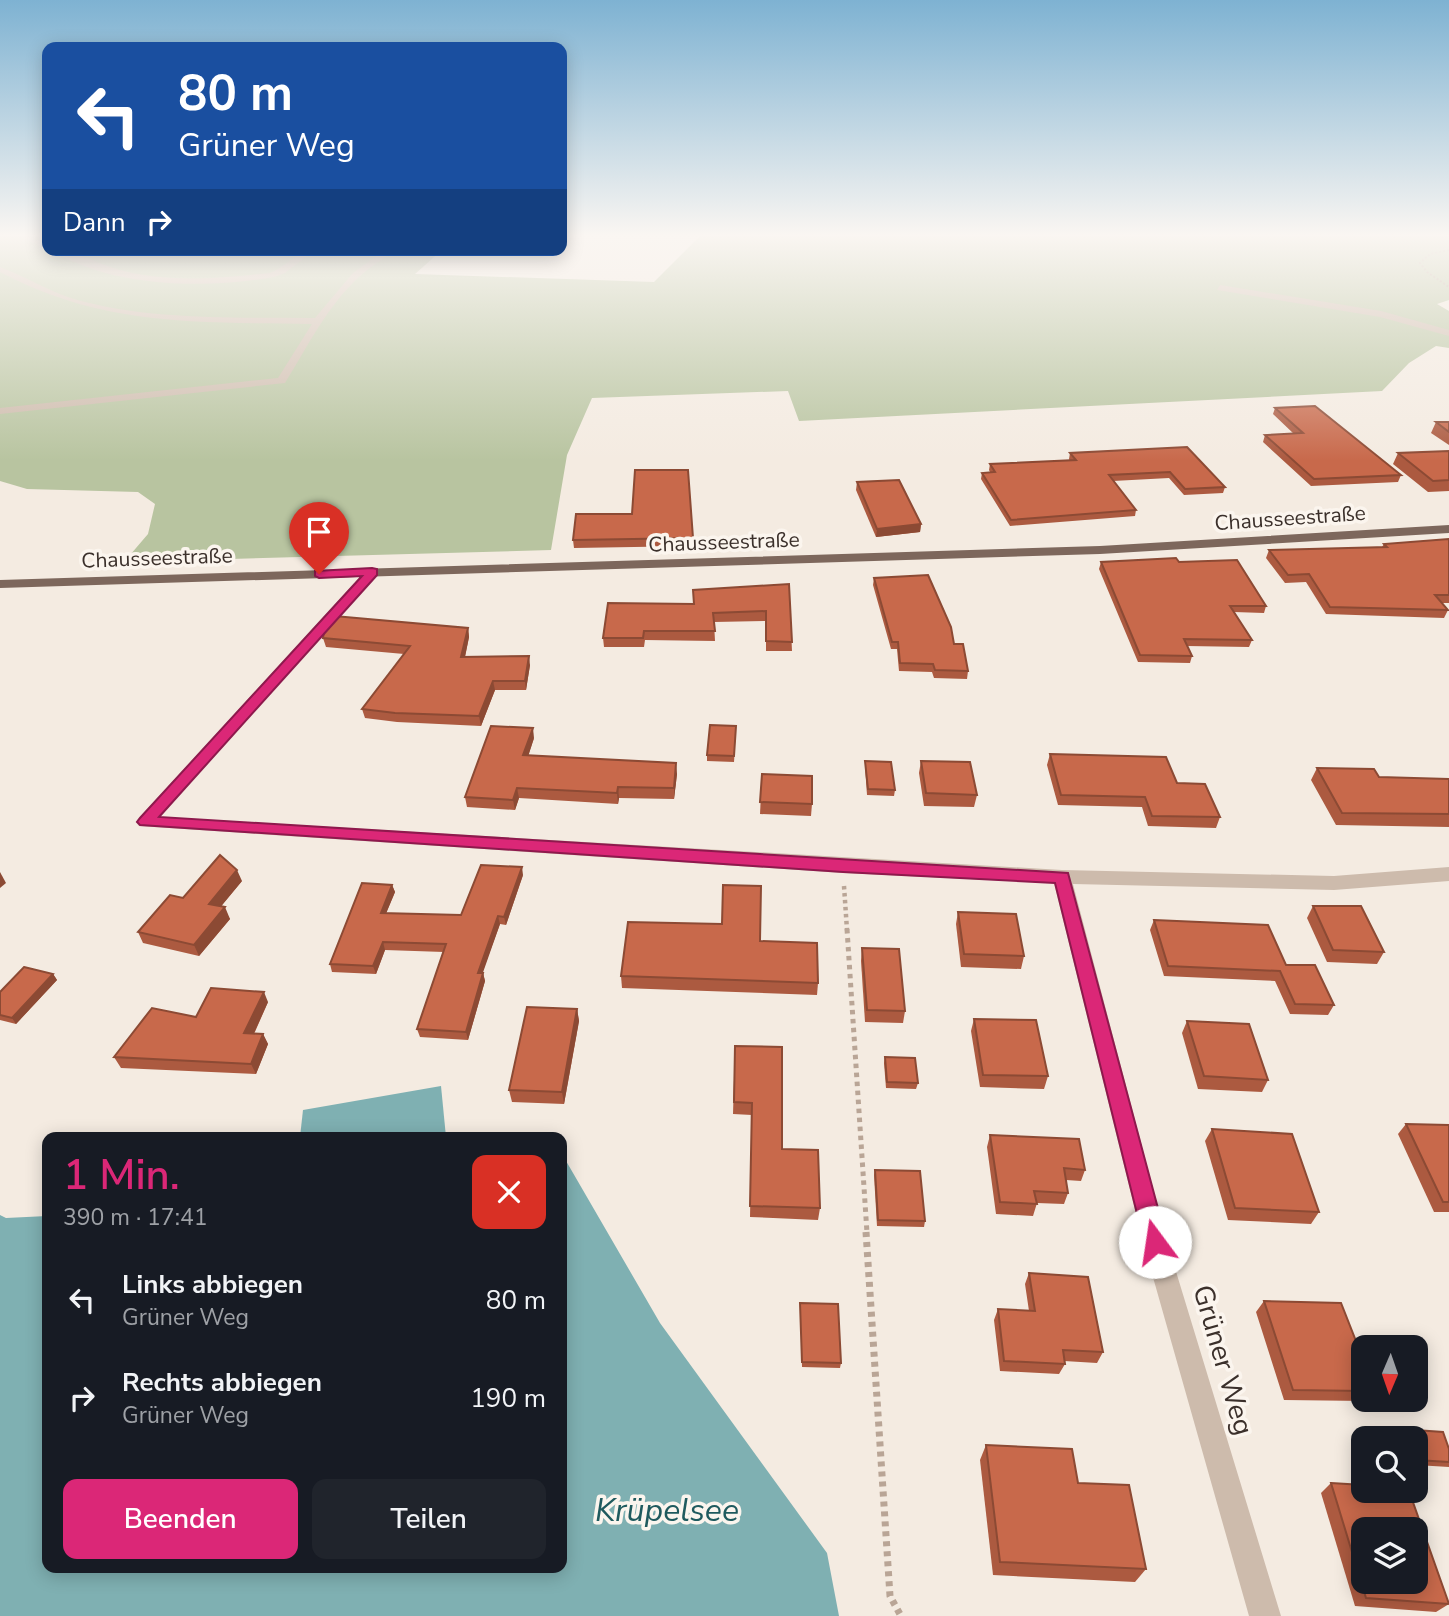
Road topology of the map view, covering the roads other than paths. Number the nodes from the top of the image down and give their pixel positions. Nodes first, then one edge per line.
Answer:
1 (114, 309) edge
2 (327, 309) edge
3 (1353, 309) edge
4 (317, 321) junction
5 (1449, 333) edge
6 (0, 411) edge
7 (1449, 529) edge
8 (372, 572) junction
9 (0, 584) edge
10 (1062, 877) junction
11 (1446, 880) edge
12 (1265, 1616) edge

1 - 4 street
2 - 4 street
3 - 5 street
4 - 6 street
7 - 8 main road, Chausseestraße
8 - 9 main road, Chausseestraße
8 - 10 street
10 - 11 street
10 - 12 street, Grüner Weg

